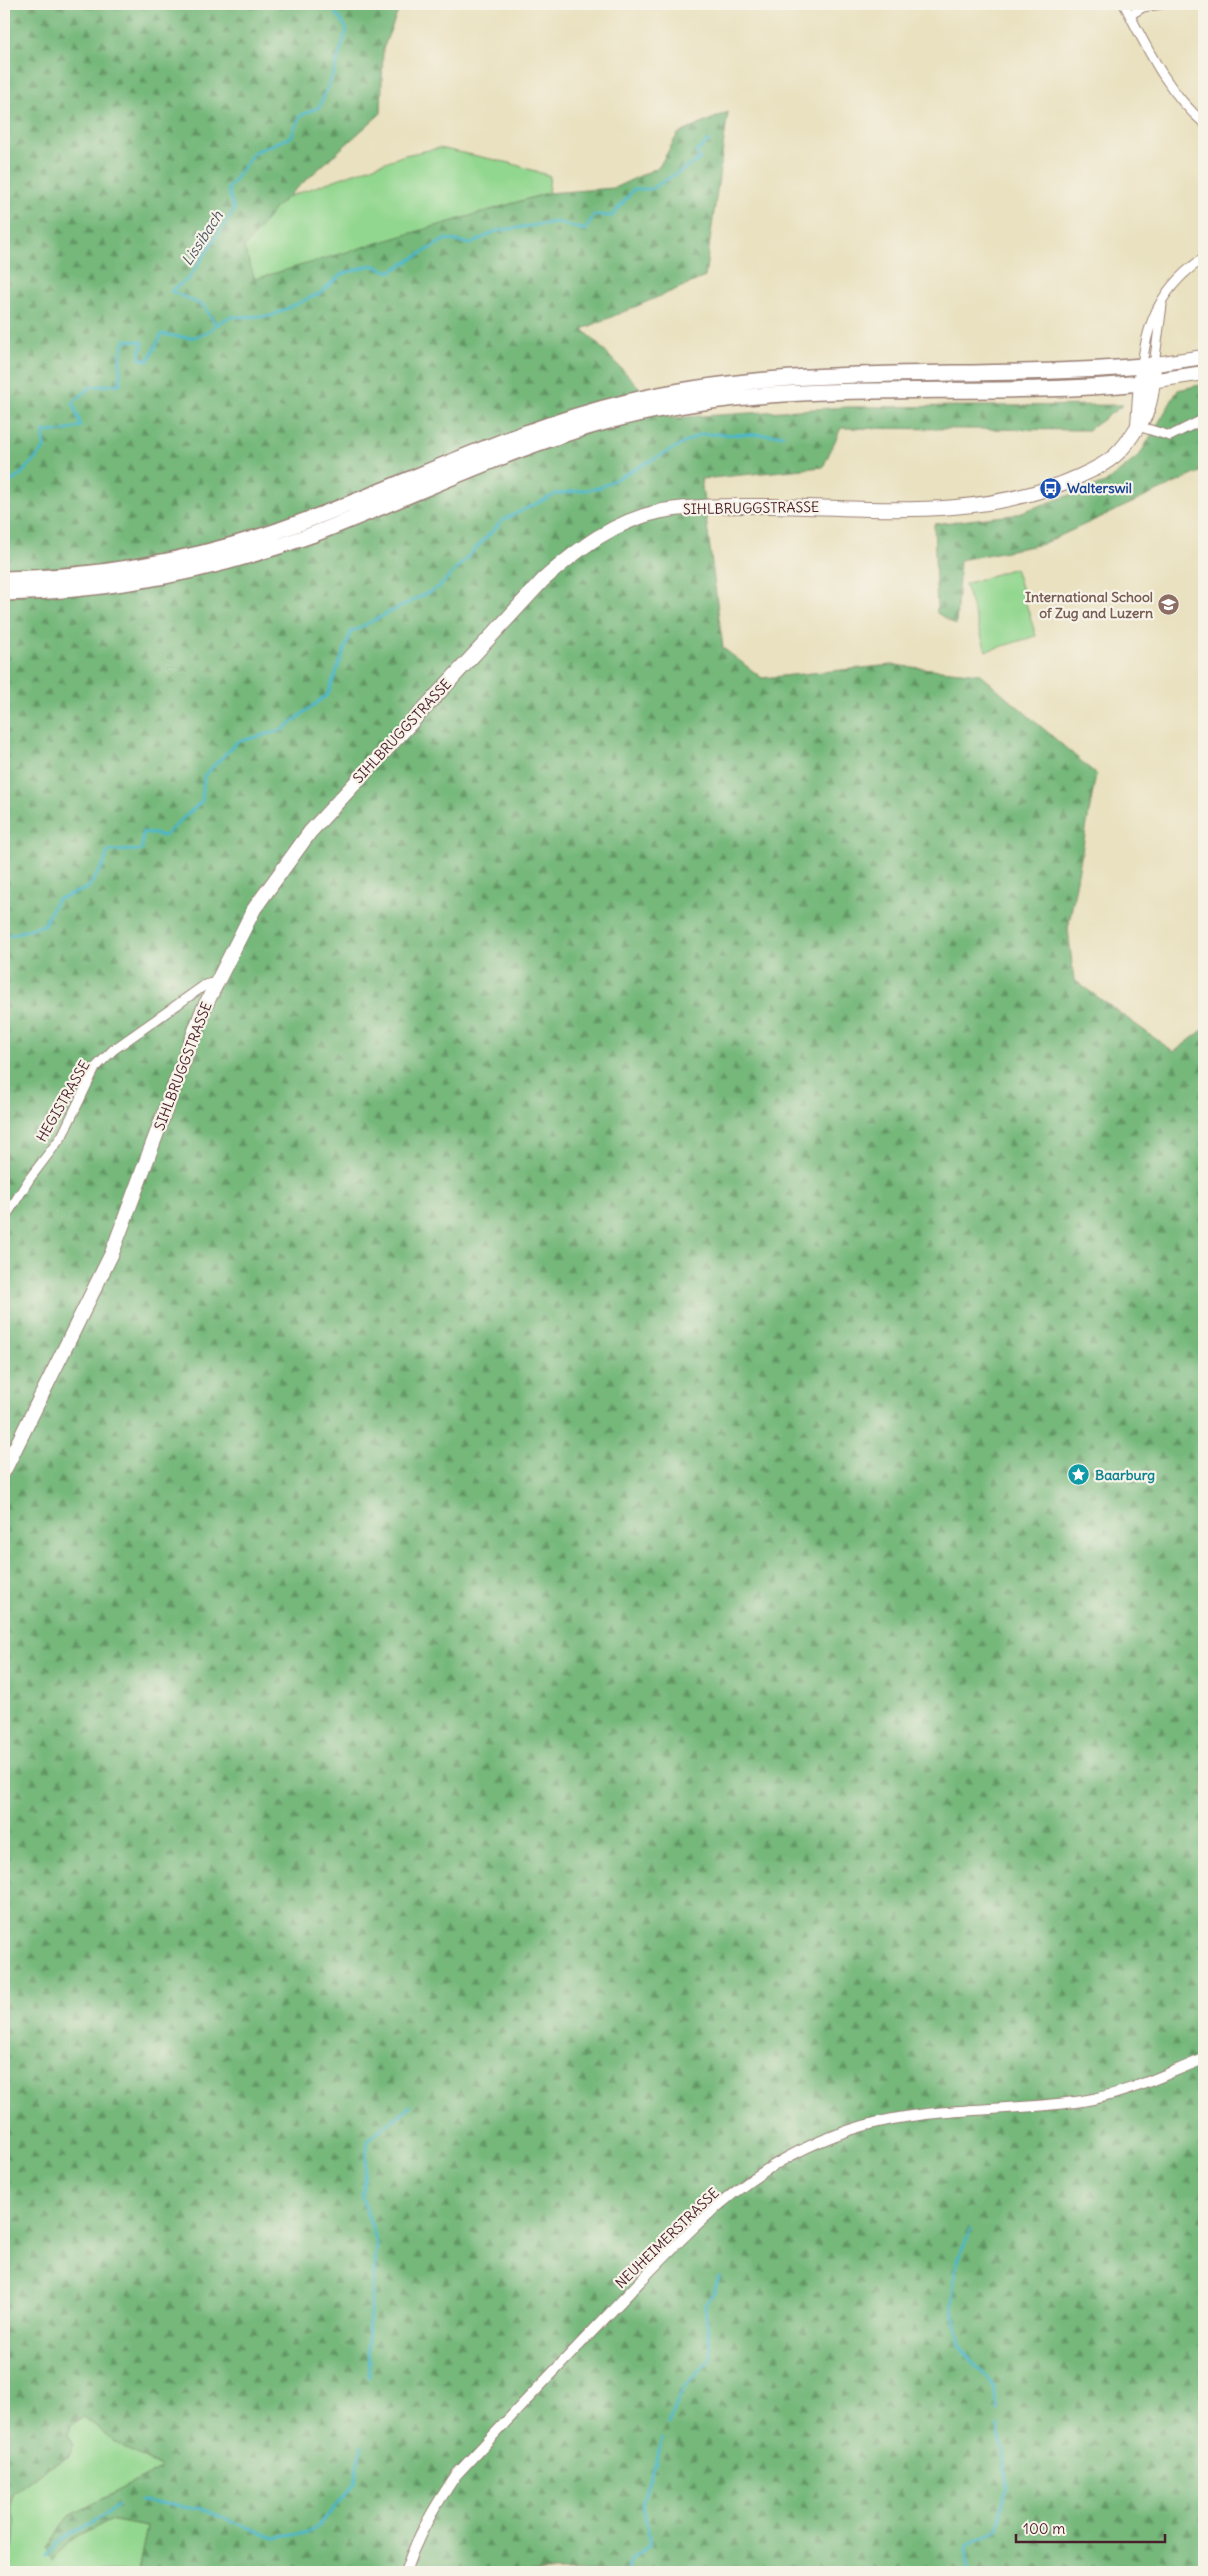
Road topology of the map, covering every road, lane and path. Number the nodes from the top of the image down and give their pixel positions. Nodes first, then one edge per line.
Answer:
1 (1124, 4) edge
2 (1161, 4) edge
3 (1130, 15) junction
4 (1204, 123) edge
5 (1204, 258) edge
6 (1204, 357) edge
7 (1148, 365) junction
8 (1204, 373) edge
9 (1147, 382) junction
10 (1204, 419) edge
11 (1138, 426) junction
12 (4, 579) edge
13 (4, 593) edge
14 (216, 982) junction
15 (4, 1219) edge
16 (4, 1471) edge
17 (1204, 2059) edge
18 (405, 2572) edge

1 - 3 street
2 - 3 street
3 - 4 street
5 - 7 street
6 - 7 main road
7 - 9 main road
7 - 12 highway
8 - 9 main road
9 - 11 main road
9 - 13 highway
10 - 11 street
11 - 14 main road, SIHLBRUGGSTRASSE
14 - 15 street, HEGISTRASSE
14 - 16 main road, SIHLBRUGGSTRASSE
17 - 18 street, NEUHEIMERSTRASSE

